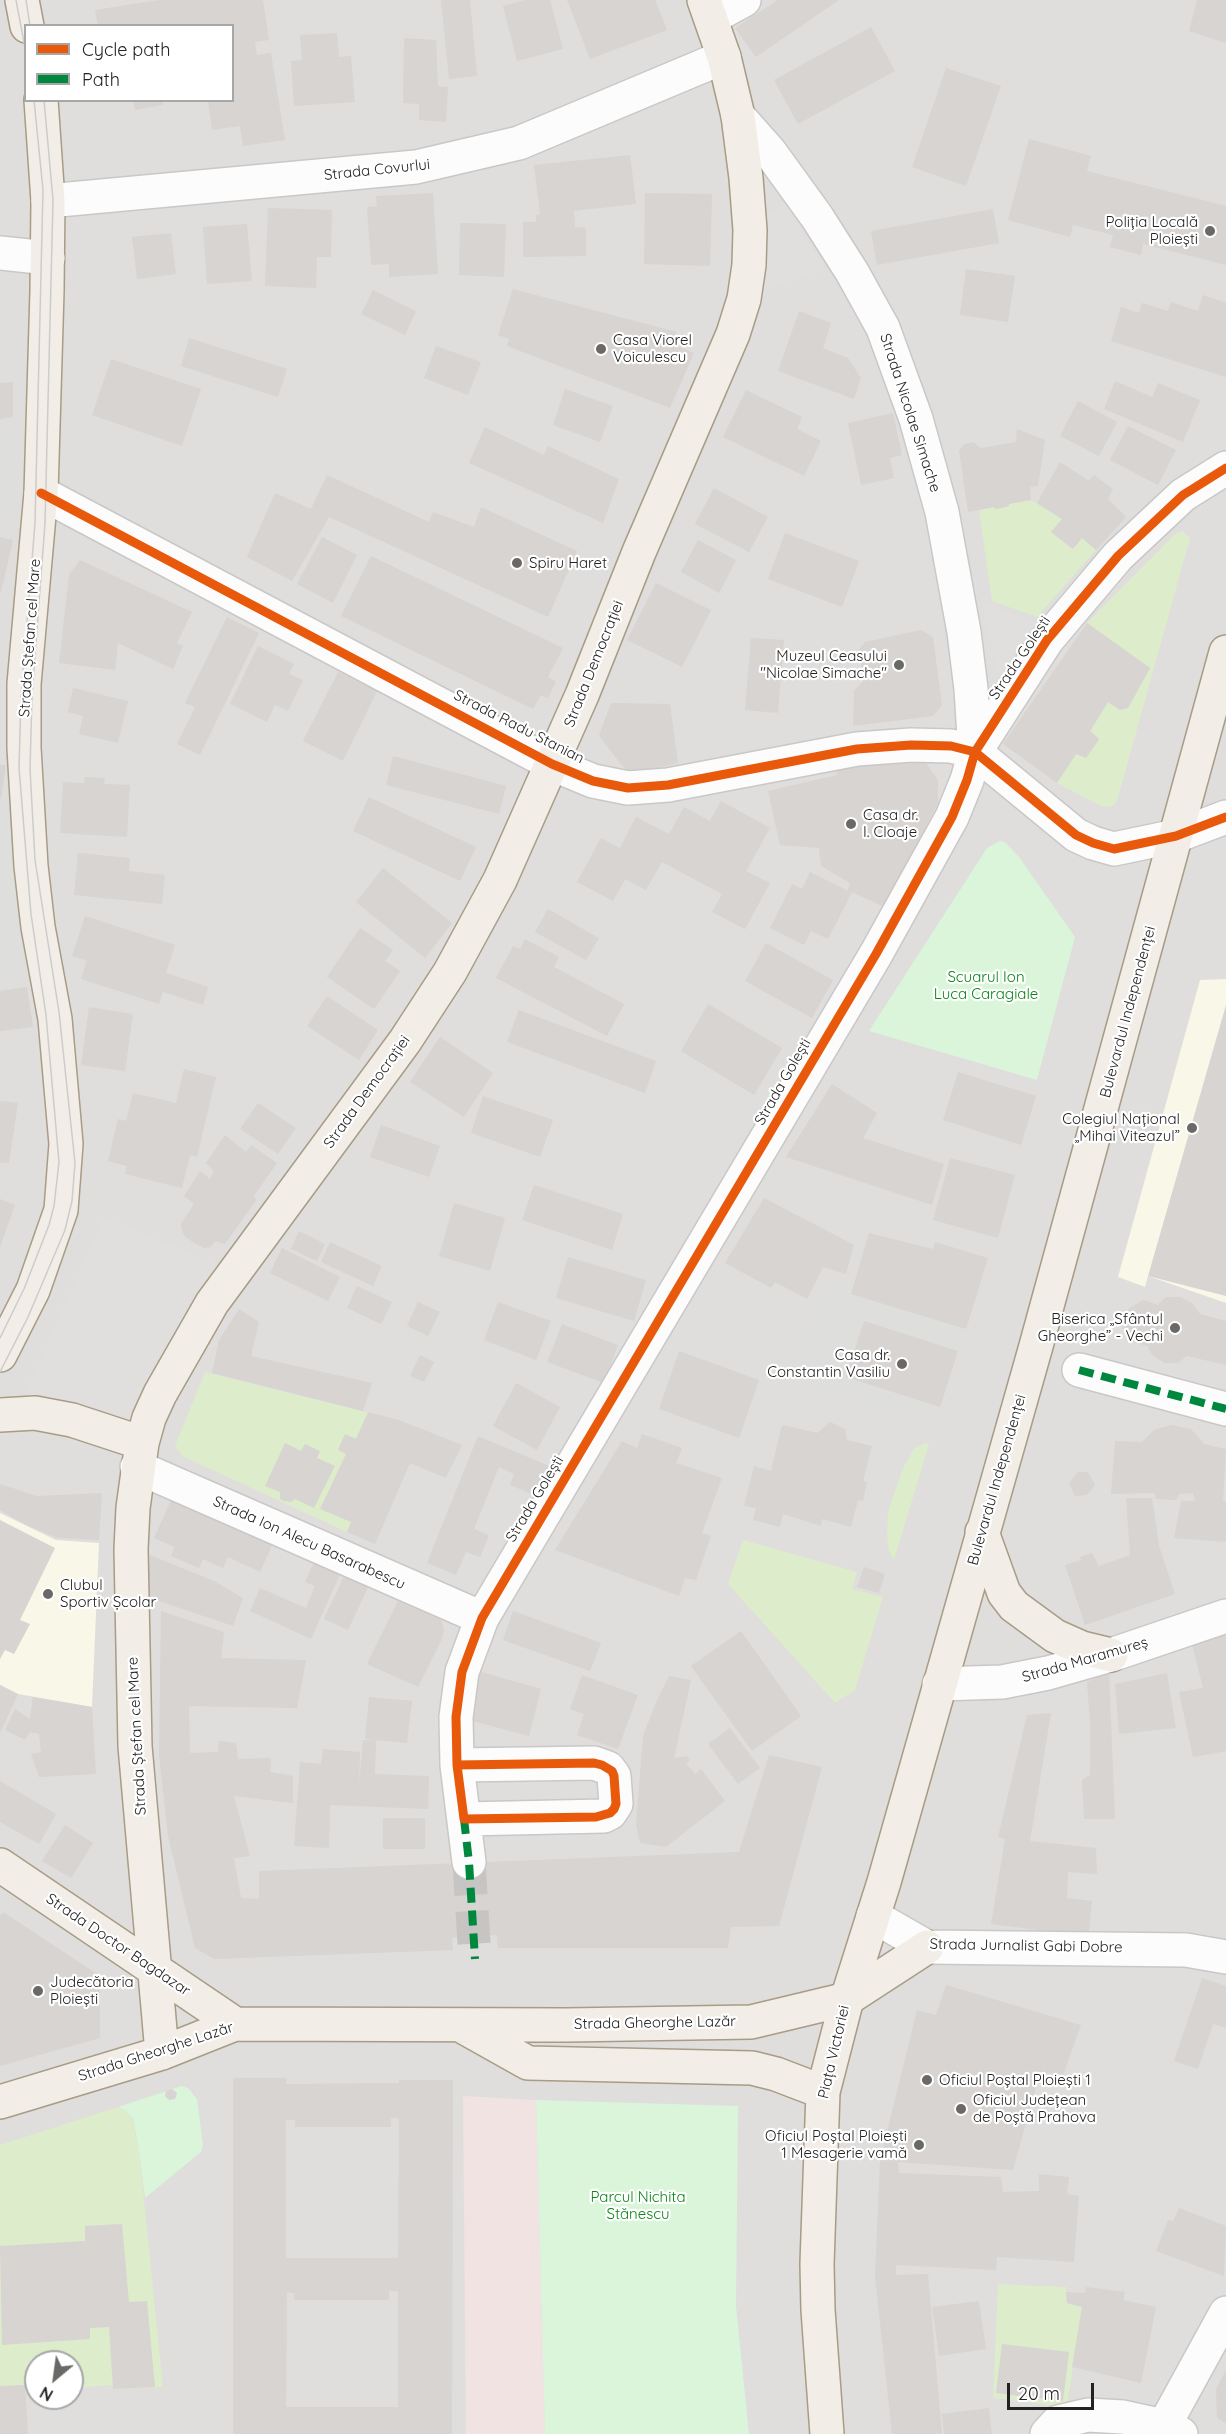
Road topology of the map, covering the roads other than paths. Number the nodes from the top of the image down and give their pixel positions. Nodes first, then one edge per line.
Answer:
1 (22, 0) edge
2 (744, 0) edge
3 (708, 9) edge
4 (27, 24) edge
5 (724, 57) junction
6 (41, 102) edge
7 (738, 116) junction
8 (48, 201) junction
9 (0, 253) edge
10 (48, 258) junction
11 (1226, 468) edge
12 (41, 493) junction
13 (1226, 652) edge
14 (975, 752) junction
15 (552, 764) junction
16 (1226, 817) edge
17 (1176, 836) junction
18 (0, 1355) edge
19 (1079, 1370) dead end
20 (1226, 1409) edge
21 (0, 1414) edge
22 (143, 1443) junction
23 (982, 1532) junction
24 (1226, 1616) edge
25 (482, 1618) junction
26 (1111, 1655) junction
27 (939, 1684) junction
28 (457, 1765) junction
29 (464, 1819) junction
30 (469, 1862) tunnel mouth
31 (0, 1865) edge
32 (873, 1916) junction
33 (1226, 1932) edge
34 (927, 1947) junction
35 (1186, 1950) junction
36 (1226, 1957) edge
37 (155, 1970) junction
38 (847, 1999) junction
39 (235, 2024) junction
40 (460, 2025) junction
41 (162, 2053) junction
42 (823, 2092) junction
43 (0, 2102) edge
44 (1226, 2313) edge
45 (1172, 2430) edge
46 (827, 2434) edge
47 (1047, 2434) edge

1 - 4 main road
2 - 3 street
3 - 5 main road, Strada Democrației
5 - 7 main road, Strada Democrației
5 - 8 street, Strada Covurlui
6 - 8 main road, Strada Ștefan cel Mare
7 - 14 street, Strada Nicolae Simache
7 - 15 main road, Strada Democrației
8 - 10 main road, Strada Ștefan cel Mare
9 - 10 street
10 - 12 main road, Strada Ștefan cel Mare
11 - 14 street, Strada Golești
12 - 15 street, Strada Radu Stanian
12 - 18 main road, Strada Ștefan cel Mare
13 - 17 main road, Bulevardul Independenței
14 - 15 street, Strada Radu Stanian
14 - 17 street, Strada Radu Stanian
14 - 25 street, Strada Golești
15 - 22 main road, Strada Democrației
16 - 17 street, Strada Radu Stanian
17 - 23 main road, Bulevardul Independenței
19 - 20 street
21 - 22 main road
22 - 25 street, Strada Ion Alecu Basarabescu
22 - 37 main road, Strada Ștefan cel Mare
23 - 26 main road
23 - 27 main road, Bulevardul Independenței
24 - 26 street, Strada Maramureș
25 - 28 street, Strada Golești
26 - 27 street, Strada Maramureș
27 - 32 main road, Piața Victoriei
28 - 29 street, Strada Golești
28 - 29 street
29 - 30 street, Strada Golești
31 - 37 main road, Strada Doctor Bagdazar
32 - 34 street, Strada Jurnalist Gabi Dobre
32 - 38 main road, Piața Victoriei
33 - 35 street, Strada Jurnalist Gabi Dobre
34 - 35 street, Strada Jurnalist Gabi Dobre
34 - 38 main road, Strada Gheorghe Lazăr
35 - 36 street, Strada Jurnalist Gabi Dobre
37 - 39 main road, Strada Doctor Bagdazar
37 - 41 main road, Strada Ștefan cel Mare
38 - 40 main road, Strada Gheorghe Lazăr
38 - 42 main road, Piața Victoriei
39 - 40 main road, Strada Gheorghe Lazăr
39 - 41 main road, Strada Gheorghe Lazăr
40 - 42 main road, Strada Gheorghe Lazăr
41 - 43 main road, Strada Gheorghe Lazăr
42 - 46 main road, Piața Victoriei
44 - 45 street
45 - 47 street

